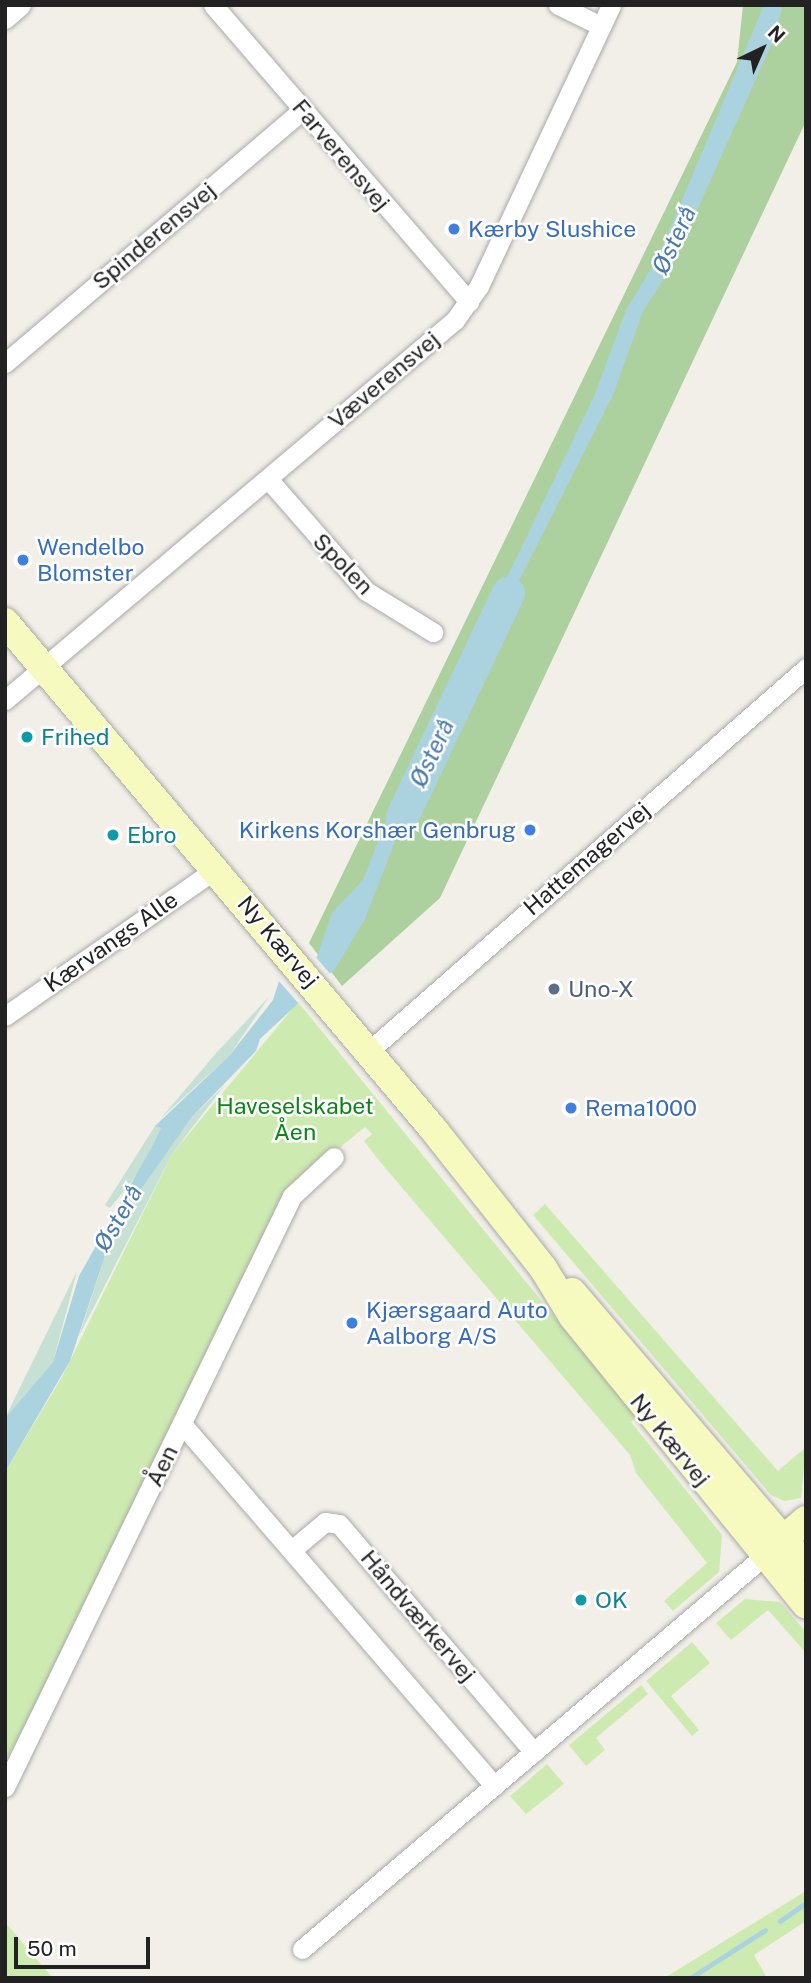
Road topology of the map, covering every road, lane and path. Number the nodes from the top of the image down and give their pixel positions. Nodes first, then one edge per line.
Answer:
1 (21, 5) edge
2 (214, 5) edge
3 (558, 5) edge
4 (611, 5) edge
5 (5, 19) edge
6 (601, 26) junction
7 (302, 110) junction
8 (469, 302) junction
9 (5, 363) edge
10 (268, 479) junction
11 (5, 622) edge
12 (433, 632) dead end
13 (806, 668) edge
14 (47, 671) junction
15 (5, 700) edge
16 (216, 869) junction
17 (5, 1016) edge
18 (369, 1051) junction
19 (334, 1157) dead end
20 (182, 1424) junction
21 (806, 1520) edge
22 (774, 1548) junction
23 (293, 1549) junction
24 (806, 1566) edge
25 (806, 1605) edge
26 (534, 1752) junction
27 (494, 1786) junction
28 (5, 1787) edge
29 (302, 1949) dead end

1 - 5 street
2 - 7 street, Farverensvej
3 - 6 street
4 - 6 street, Væverensvej
6 - 8 street, Væverensvej
7 - 8 street, Farverensvej
7 - 9 street, Spinderensvej
8 - 10 street, Væverensvej
10 - 12 street, Spolen
10 - 14 street, Væverensvej
11 - 14 street, Ny Kærvej
13 - 18 street, Hattemagervej
14 - 15 street, Væverensvej
14 - 16 street, Ny Kærvej
16 - 17 street, Kærvangs Alle
16 - 18 street, Ny Kærvej
18 - 22 street, Ny Kærvej
19 - 20 street, Åen
20 - 23 street
20 - 28 street, Åen
21 - 22 street
22 - 24 street, Ny Kærvej
22 - 25 street, Ny Kærvej
22 - 26 street
23 - 26 street, Håndværkervej
23 - 27 street
26 - 27 street
27 - 29 street

